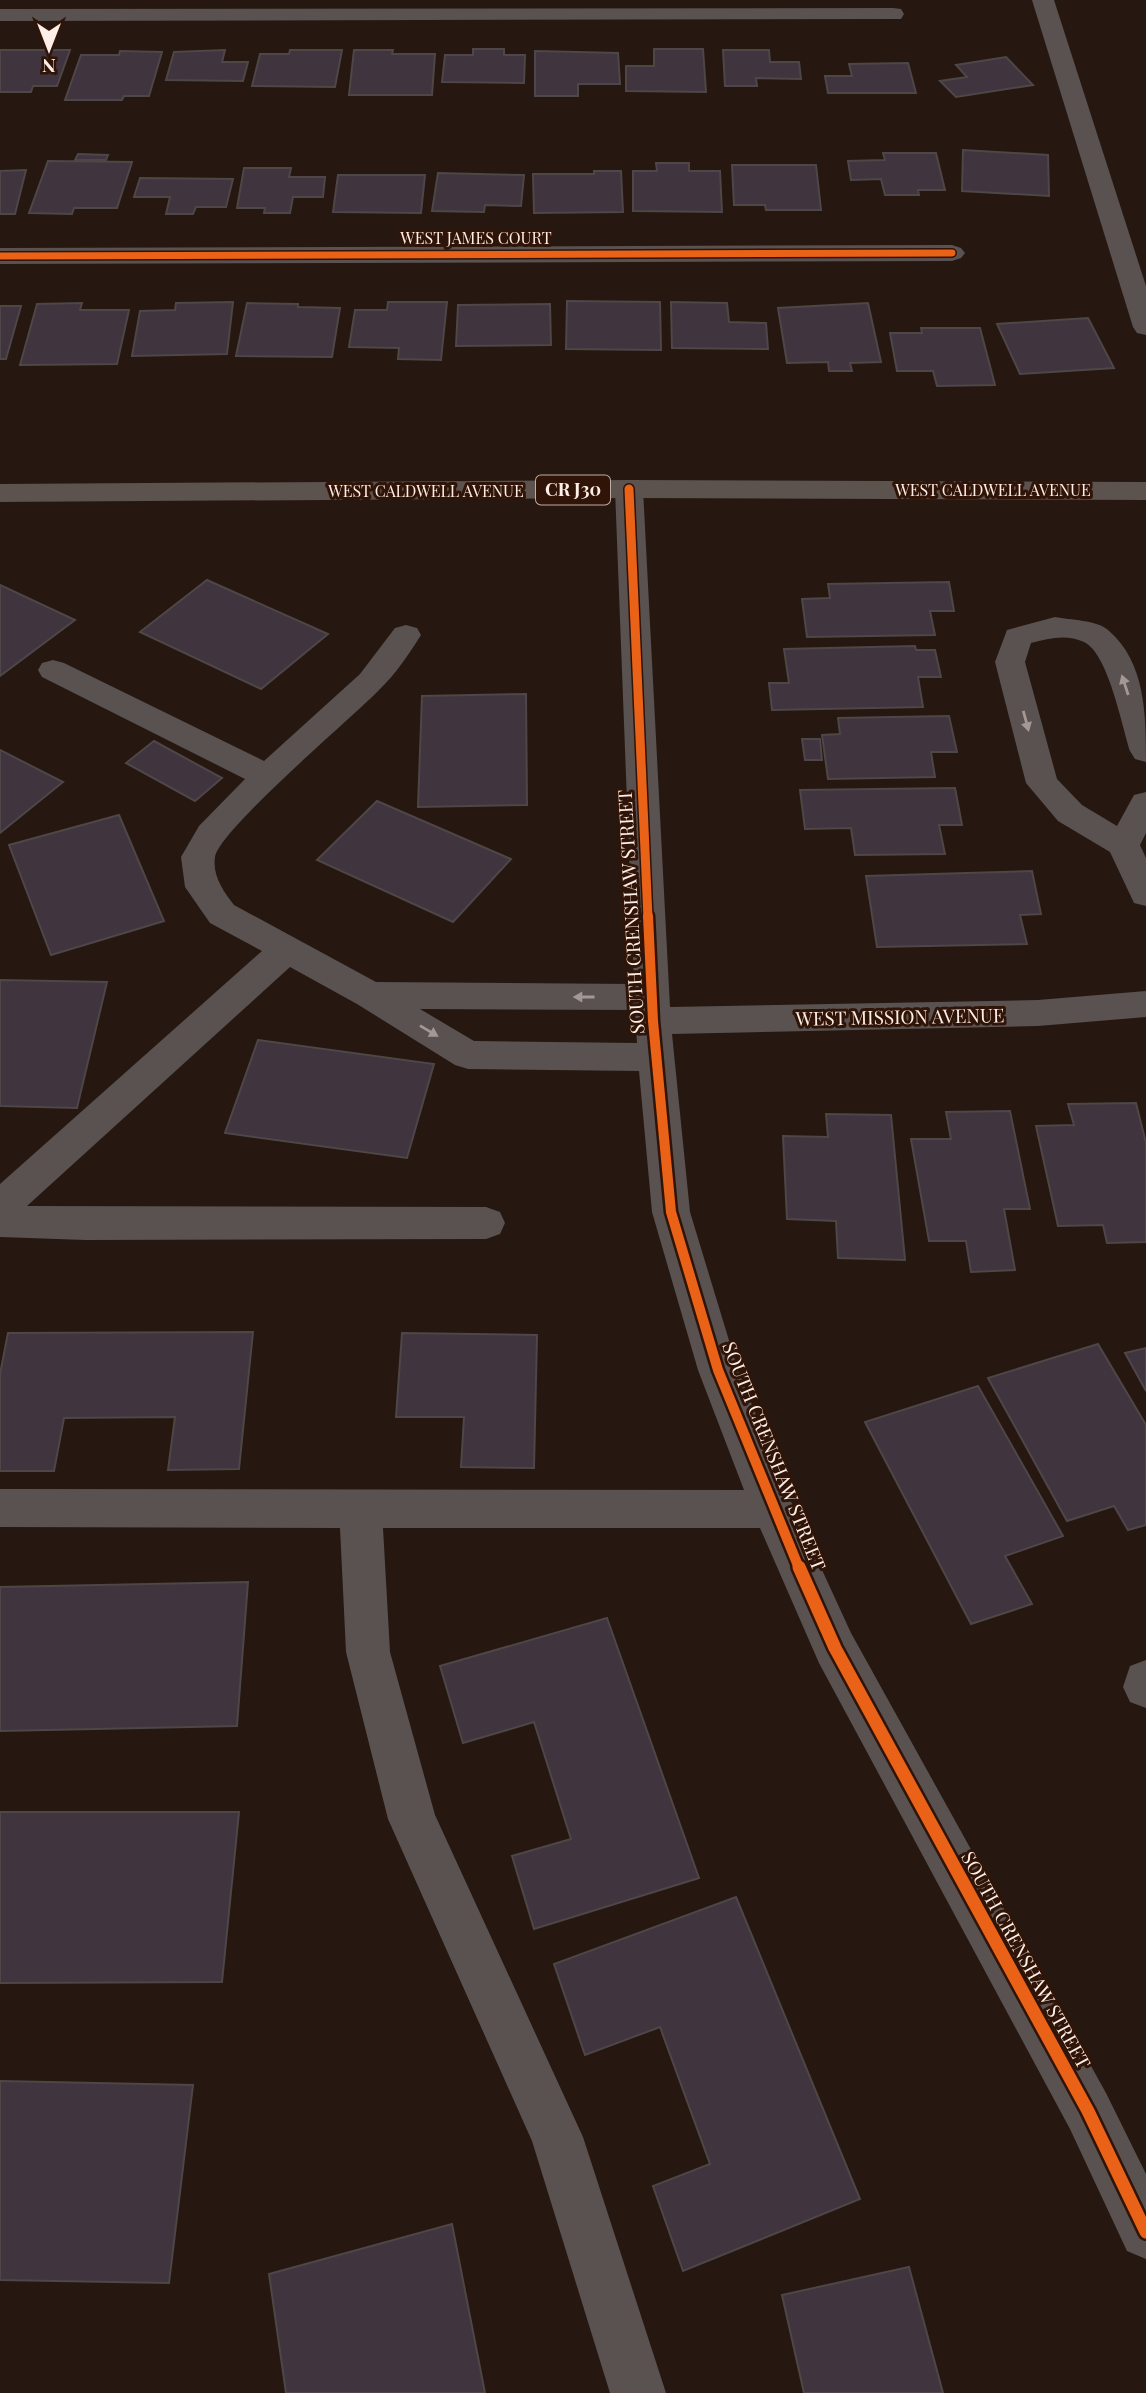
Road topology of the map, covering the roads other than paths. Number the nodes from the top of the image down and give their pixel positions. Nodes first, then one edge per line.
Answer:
1 (1043, 0) edge
2 (893, 14) dead end
3 (0, 15) edge
4 (952, 253) dead end
5 (0, 256) edge
6 (1144, 310) edge
7 (629, 489) junction
8 (1146, 491) edge
9 (0, 494) edge
10 (406, 635) dead end
11 (53, 670) dead end
12 (1146, 751) edge
13 (267, 776) junction
14 (1146, 803) edge
15 (1123, 845) junction
16 (1146, 894) edge
17 (286, 950) junction
18 (370, 995) junction
19 (1146, 1004) edge
20 (654, 1025) junction
21 (0, 1208) edge
22 (0, 1222) edge
23 (486, 1223) dead end
24 (360, 1507) junction
25 (0, 1508) edge
26 (773, 1509) junction
27 (1146, 1681) edge
28 (1146, 1688) edge
29 (1146, 2232) edge
30 (638, 2393) edge

1 - 6 street
2 - 3 street
4 - 5 street, WEST JAMES COURT
7 - 8 main road, WEST CALDWELL AVENUE / CR J30
7 - 9 main road, WEST CALDWELL AVENUE / CR J30
7 - 20 street, SOUTH CRENSHAW STREET
10 - 13 street
11 - 13 street
12 -> 15 street
13 - 17 street
14 - 15 street
15 - 16 street
17 - 18 street
17 - 21 street
20 -> 18 street
18 -> 20 street
19 - 20 street, WEST MISSION AVENUE
20 - 26 street, SOUTH CRENSHAW STREET
22 - 23 street
24 - 25 street
24 - 26 street
24 - 30 street
26 - 29 street, SOUTH CRENSHAW STREET
27 - 28 street

